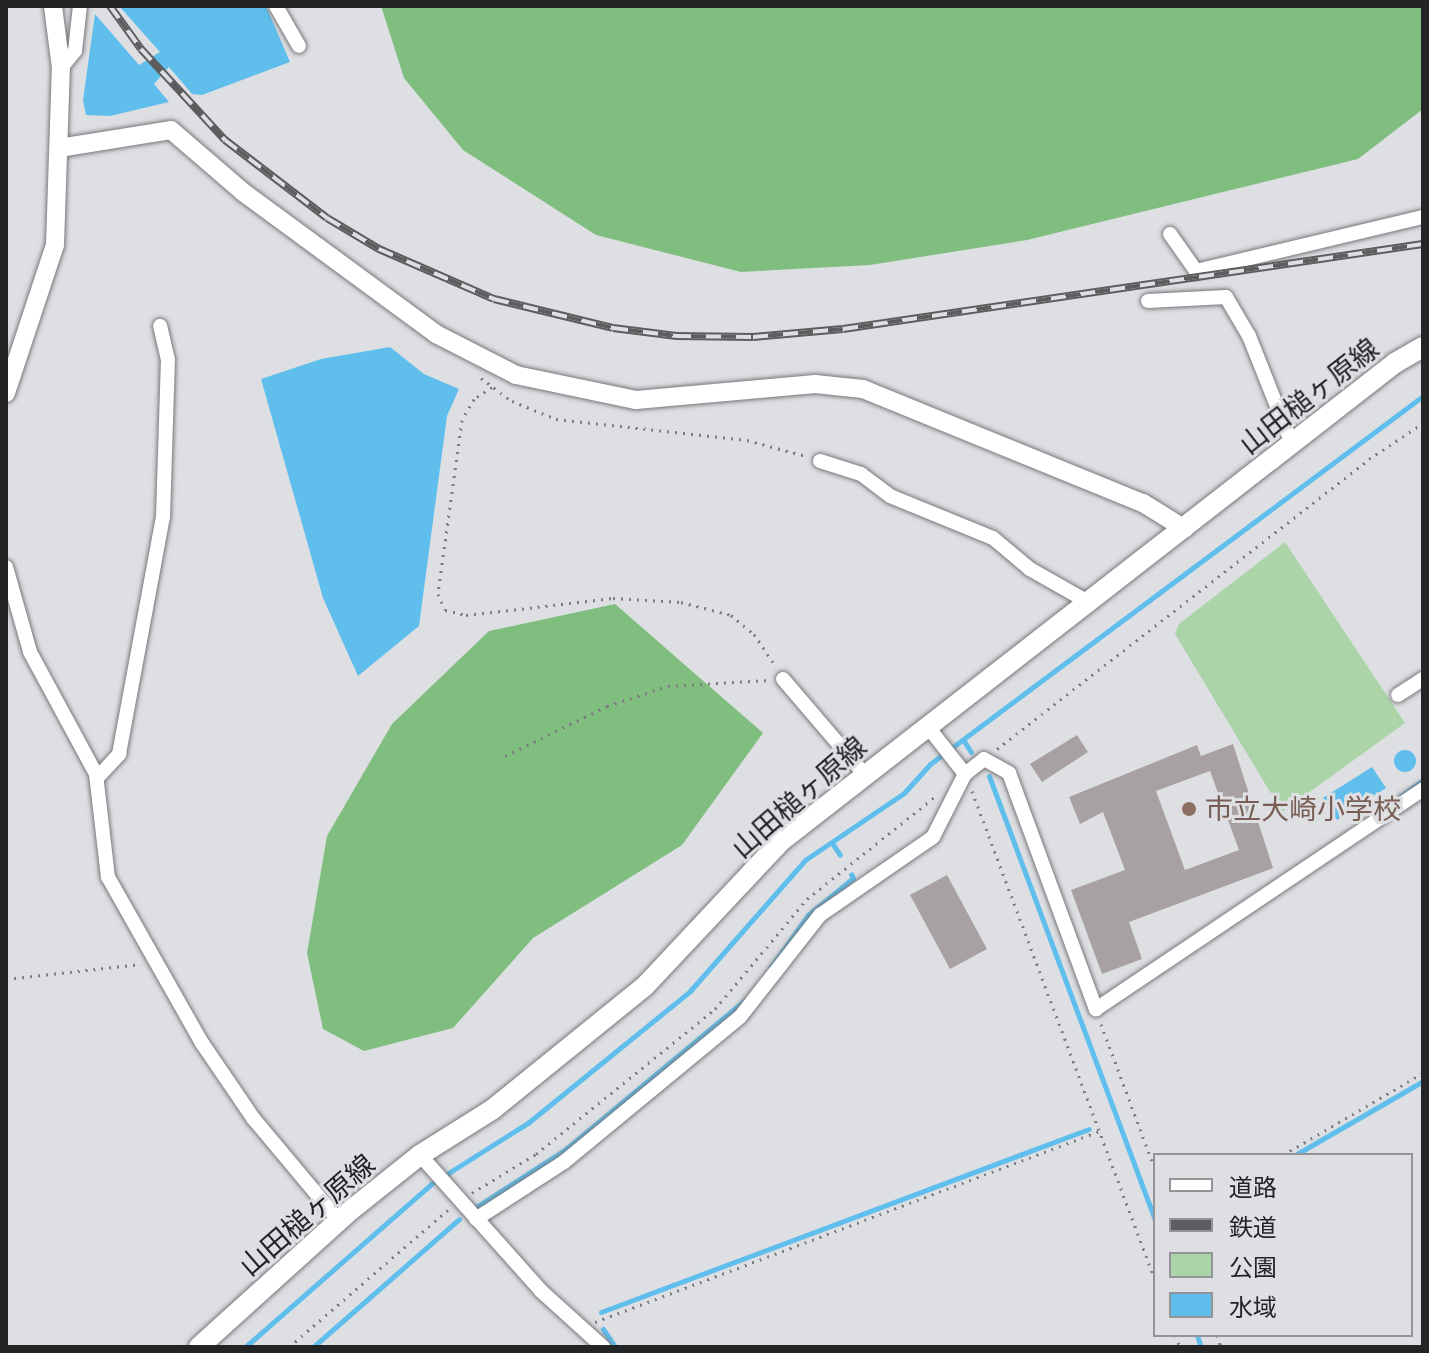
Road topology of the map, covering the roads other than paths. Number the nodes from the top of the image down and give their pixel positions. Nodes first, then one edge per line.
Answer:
1 (53, 6) edge
2 (80, 6) edge
3 (276, 6) edge
4 (299, 46) dead end
5 (61, 68) junction
6 (59, 148) junction
7 (1423, 217) edge
8 (1170, 234) dead end
9 (1148, 301) dead end
10 (160, 326) dead end
11 (1423, 347) edge
12 (6, 393) edge
13 (1292, 444) junction
14 (820, 461) road end
15 (1185, 529) junction
16 (6, 567) edge
17 (1088, 602) junction
18 (783, 679) road end
19 (1423, 679) edge
20 (1398, 695) dead end
21 (928, 727) junction
22 (961, 770) junction
23 (864, 774) junction
24 (97, 778) junction
25 (1423, 789) edge
26 (423, 1159) junction
27 (476, 1219) junction
28 (339, 1221) junction
29 (199, 1347) edge
30 (603, 1347) edge

1 - 5 street
2 - 5 street
3 - 4 street
5 - 6 street
6 - 12 street
6 - 15 street
7 - 8 street
9 - 13 street
10 - 24 street
11 - 13 main road, 山田槌ヶ原線
13 - 15 main road, 山田槌ヶ原線
14 - 17 street
15 - 17 main road, 山田槌ヶ原線
16 - 24 street
17 - 21 main road, 山田槌ヶ原線
18 - 23 street
19 - 20 street
21 - 22 street
21 - 23 main road, 山田槌ヶ原線
22 - 25 street
22 - 27 street
23 - 26 main road, 山田槌ヶ原線
24 - 28 street
26 - 27 street
26 - 28 main road, 山田槌ヶ原線
27 - 30 street
28 - 29 main road, 山田槌ヶ原線

